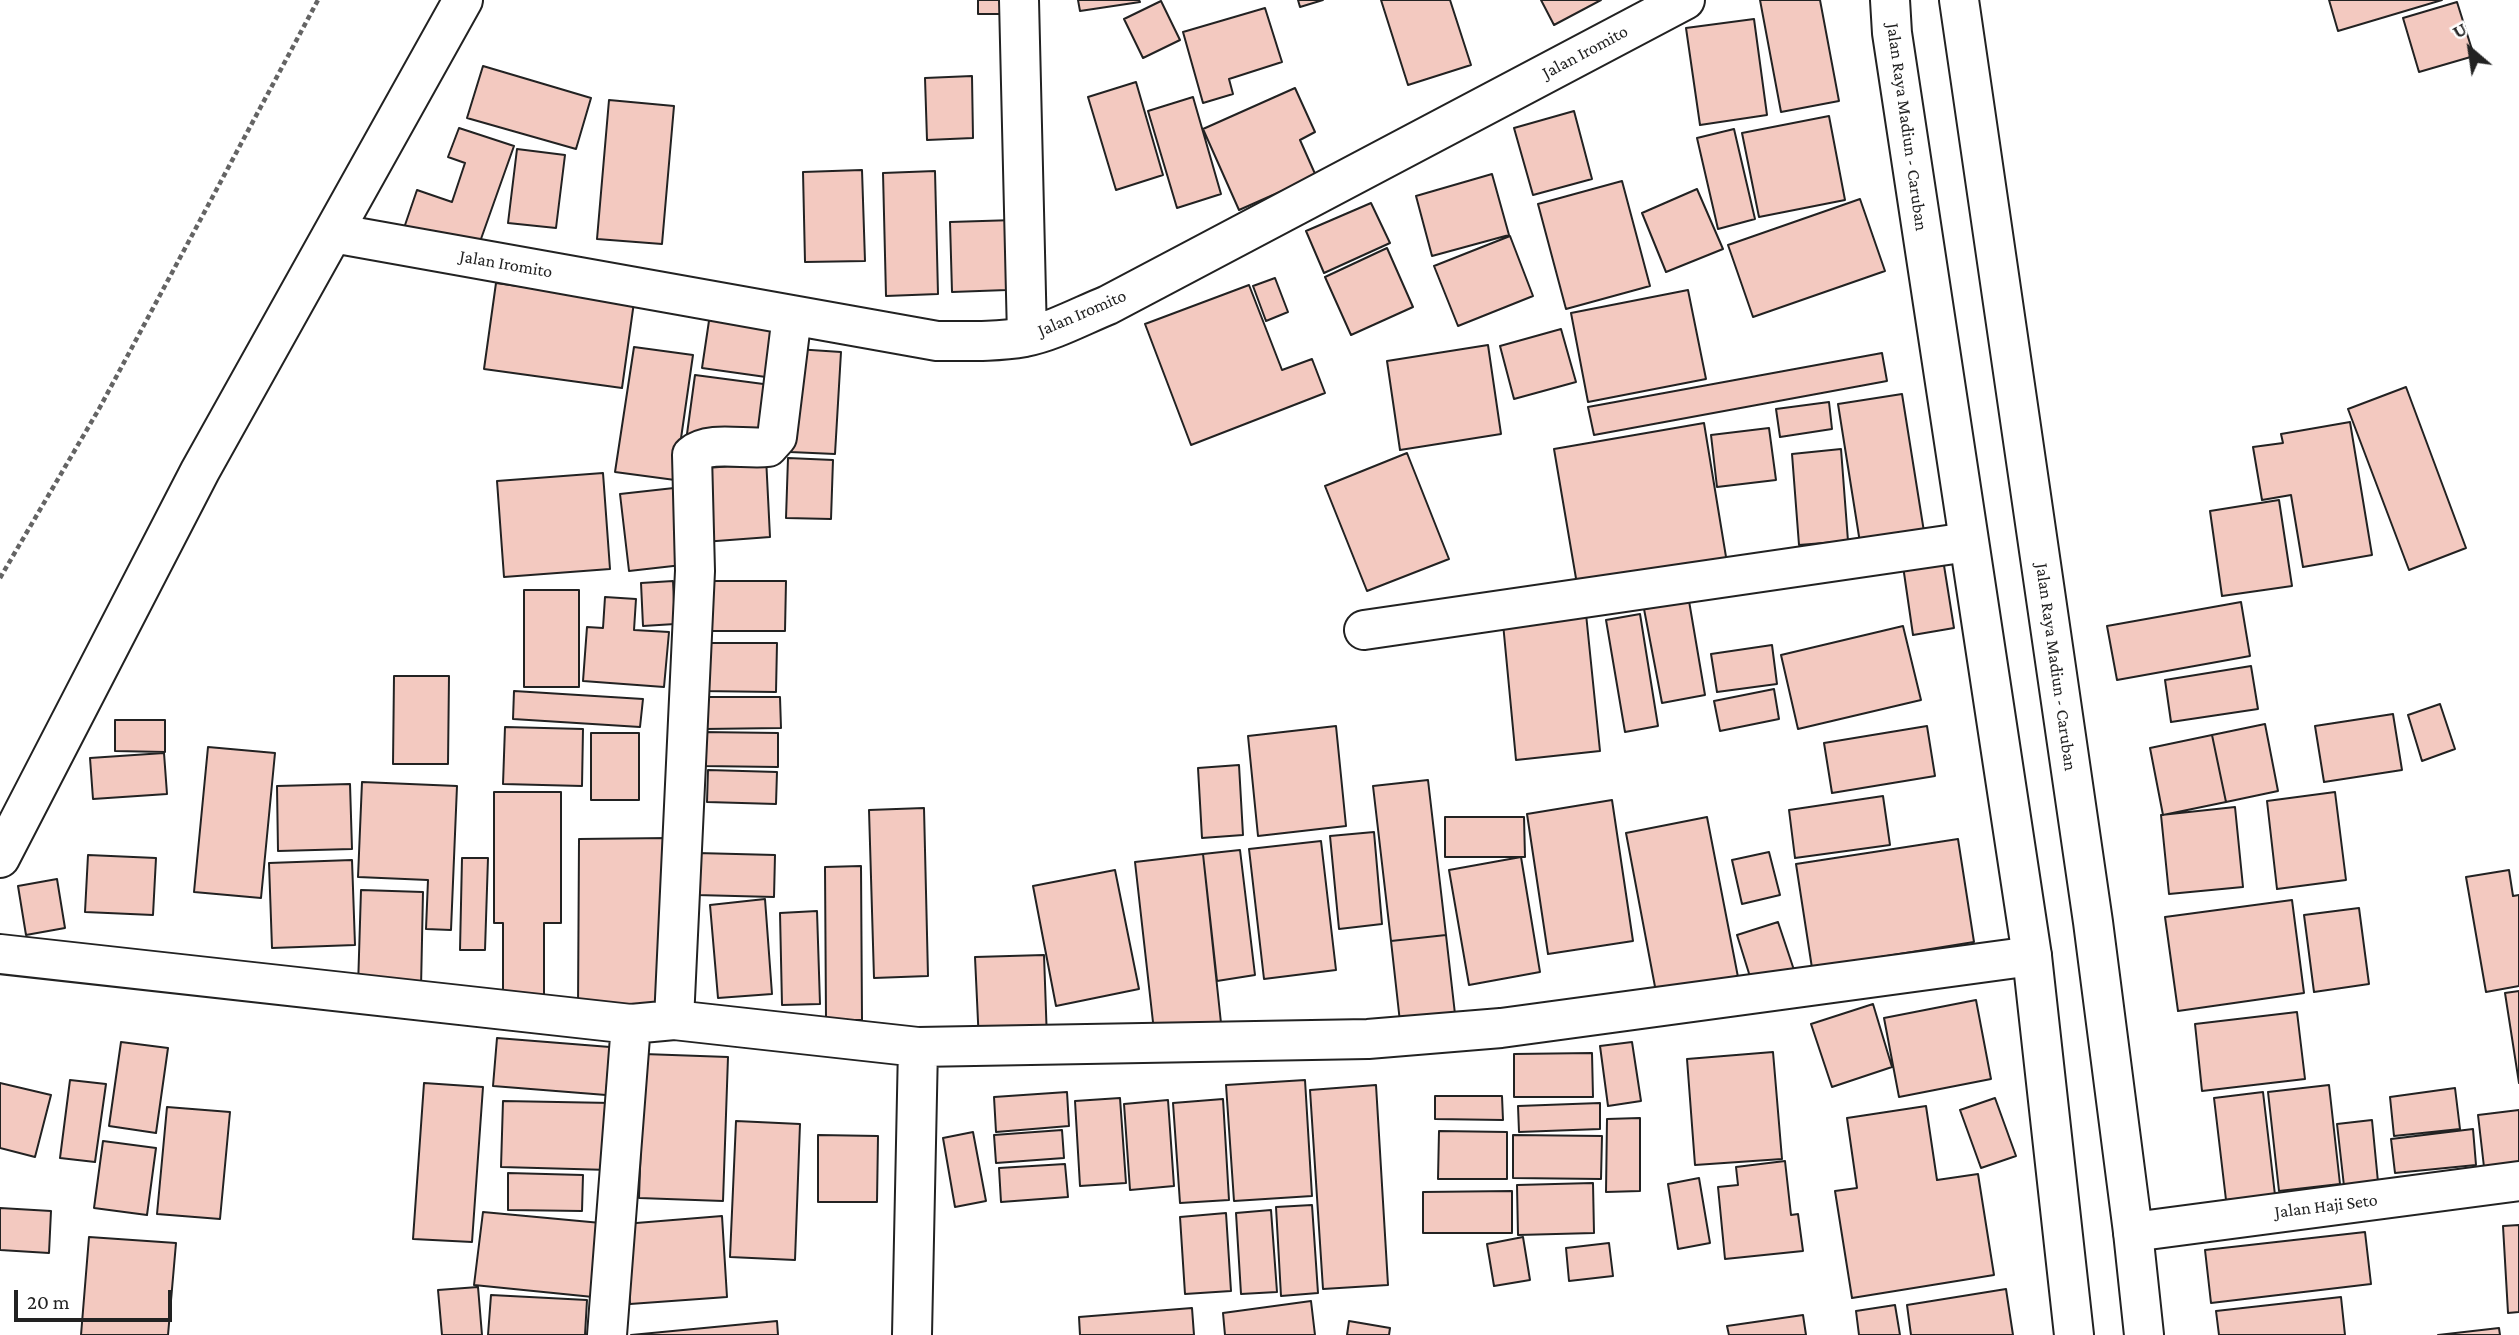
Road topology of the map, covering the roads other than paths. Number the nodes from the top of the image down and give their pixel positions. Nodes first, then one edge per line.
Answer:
1 (463, 0) edge
2 (1019, 0) edge
3 (1685, 0) edge
4 (1890, 0) edge
5 (1958, 0) edge
6 (333, 233) junction
7 (792, 315) junction
8 (1027, 337) junction
9 (1968, 542) junction
10 (1364, 630) dead end
11 (0, 858) edge
12 (0, 954) edge
13 (2032, 956) junction
14 (674, 1020) junction
15 (631, 1024) junction
16 (918, 1047) junction
17 (2519, 1181) edge
18 (2133, 1232) junction
19 (607, 1335) edge
20 (912, 1335) edge
21 (2074, 1335) edge
22 (2144, 1335) edge

1 - 6 main road
2 - 8 main road
3 - 8 main road, Jalan Iromito
4 - 9 main road, Jalan Raya Madiun - Caruban
5 - 18 main road, Jalan Raya Madiun - Caruban
6 - 7 main road, Jalan Iromito
6 - 11 main road
7 - 8 main road, Jalan Iromito
7 - 14 main road
9 - 10 main road
9 - 13 main road, Jalan Raya Madiun - Caruban
12 - 15 main road
13 - 16 main road
13 - 21 main road, Jalan Raya Madiun - Caruban
14 - 15 main road
14 - 16 main road
15 - 19 main road
16 - 20 main road
17 - 18 main road, Jalan Haji Seto
18 - 22 main road, Jalan Raya Madiun - Caruban

